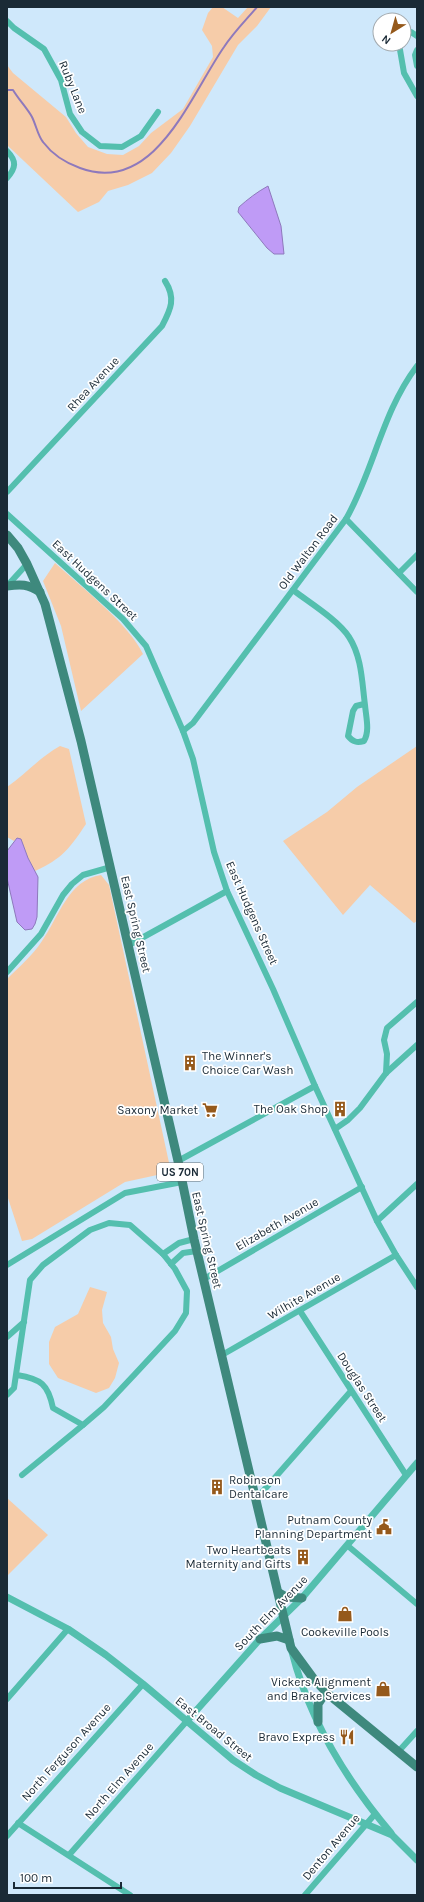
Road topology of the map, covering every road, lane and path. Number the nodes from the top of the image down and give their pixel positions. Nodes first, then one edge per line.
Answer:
1 (7, 21) edge
2 (417, 50) edge
3 (400, 52) edge
4 (417, 66) edge
5 (417, 96) edge
6 (158, 112) dead end
7 (7, 152) edge
8 (7, 178) edge
9 (165, 281) dead end
10 (417, 366) edge
11 (7, 492) edge
12 (7, 514) edge
13 (346, 519) junction
14 (7, 535) edge
15 (417, 555) edge
16 (28, 564) junction
17 (398, 573) junction
18 (7, 586) edge
19 (293, 590) junction
20 (40, 592) junction
21 (417, 592) edge
22 (364, 704) junction
23 (183, 731) junction
24 (111, 867) junction
25 (227, 891) junction
26 (129, 945) junction
27 (7, 972) edge
28 (417, 1002) edge
29 (417, 1045) edge
30 (386, 1073) junction
31 (315, 1086) junction
32 (336, 1129) junction
33 (178, 1161) junction
34 (182, 1182) junction
35 (417, 1184) edge
36 (362, 1187) junction
37 (377, 1221) junction
38 (194, 1239) junction
39 (197, 1251) junction
40 (163, 1254) junction
41 (396, 1255) junction
42 (171, 1264) junction
43 (7, 1265) edge
44 (204, 1279) junction
45 (417, 1287) edge
46 (300, 1311) junction
47 (24, 1322) junction
48 (7, 1337) edge
49 (222, 1355) junction
50 (17, 1375) junction
51 (351, 1391) junction
52 (7, 1395) edge
53 (83, 1425) junction
54 (417, 1463) edge
55 (22, 1475) dead end
56 (406, 1475) junction
57 (257, 1498) junction
58 (348, 1546) junction
59 (278, 1593) junction
60 (7, 1597) edge
61 (302, 1598) junction
62 (417, 1604) edge
63 (284, 1616) junction
64 (68, 1629) junction
65 (260, 1639) junction
66 (290, 1644) junction
67 (143, 1684) junction
68 (326, 1692) junction
69 (7, 1699) edge
70 (186, 1722) junction
71 (318, 1722) junction
72 (417, 1731) edge
73 (398, 1752) junction
74 (417, 1767) edge
75 (375, 1814) junction
76 (18, 1823) junction
77 (365, 1824) junction
78 (392, 1835) junction
79 (7, 1836) edge
80 (69, 1855) junction
81 (417, 1860) edge
82 (130, 1895) edge
83 (305, 1895) edge

1 - 6 street, Ruby Lane
2 - 4 street
3 - 5 street
7 - 8 street
9 - 11 street, Rhea Avenue
10 - 13 street, Old Walton Road
12 - 23 street, East Hudgens Street
13 - 17 street
13 - 19 street, Old Walton Road
14 - 16 main road, East Spring Street / US 70N
15 - 17 street
16 - 18 street
16 - 20 main road, East Spring Street / US 70N
17 - 21 street
18 - 20 main road
19 - 22 street
19 - 23 street, Old Walton Road
20 - 24 main road, East Spring Street / US 70N
22 - 22 street
23 - 25 street, East Hudgens Street
24 - 26 main road, East Spring Street / US 70N
24 - 27 street
25 - 26 street
25 - 31 street, East Hudgens Street
26 - 33 main road, East Spring Street / US 70N
28 - 30 street
29 - 30 street
30 - 32 street
31 - 32 street, East Hudgens Street
31 - 33 street
32 - 36 street, East Hudgens Street
33 - 34 main road, East Spring Street / US 70N
34 - 38 main road, East Spring Street / US 70N
34 - 43 street
35 - 37 street
36 - 37 street, East Hudgens Street
36 - 44 street, Elizabeth Avenue
37 - 41 street, East Hudgens Street
38 - 39 main road, East Spring Street / US 70N
38 - 40 street
39 - 42 street
39 - 44 main road, East Spring Street / US 70N
40 - 42 street
40 - 47 street
41 - 45 street, East Hudgens Street
41 - 46 street, Wilhite Avenue
42 - 53 street
44 - 49 main road, East Spring Street / US 70N
46 - 49 street, Wilhite Avenue
46 - 51 street, Douglas Street
47 - 48 street
47 - 50 street
49 - 57 main road, East Spring Street / US 70N
50 - 52 street
50 - 53 street
51 - 56 street, Douglas Street
51 - 57 street
53 - 55 street
54 - 56 street, South Elm Avenue
56 - 58 street, South Elm Avenue
57 - 59 main road, East Spring Street / US 70N
58 - 61 street, South Elm Avenue
58 - 62 street
59 - 61 main road
59 - 63 main road, East Spring Street / US 70N
60 - 64 street, East Broad Street
61 - 63 street, South Elm Avenue
63 - 65 street, South Elm Avenue
63 - 66 main road, East Spring Street / US 70N
64 - 67 street, East Broad Street
64 - 69 street
65 - 66 main road
65 - 70 street, South Elm Avenue
66 - 68 main road, East Spring Street / US 70N
66 - 71 street
67 - 70 street, East Broad Street
67 - 76 street, North Ferguson Avenue
68 - 71 main road
68 - 73 main road, East Spring Street / US 70N
70 - 77 street, East Broad Street
70 - 80 street, North Elm Avenue
71 - 75 street
72 - 73 street
73 - 74 main road, East Spring Street / US 70N
75 - 77 street, Denton Avenue
75 - 78 street
76 - 79 street, North Ferguson Avenue
76 - 80 street
77 - 78 street, East Broad Street
77 - 83 street, Denton Avenue
78 - 81 street, East Broad Street
80 - 82 street

